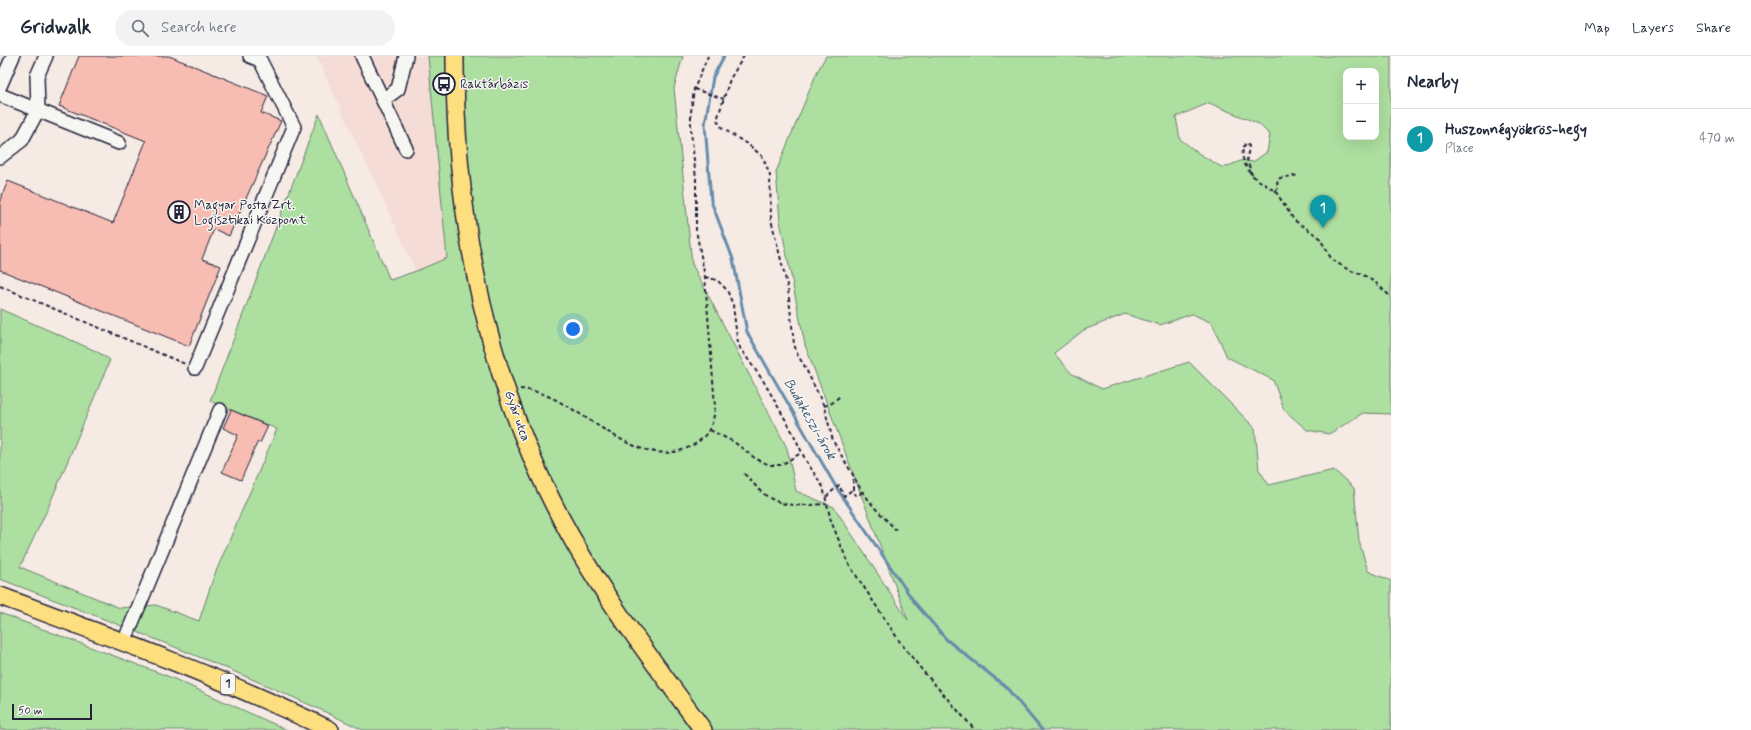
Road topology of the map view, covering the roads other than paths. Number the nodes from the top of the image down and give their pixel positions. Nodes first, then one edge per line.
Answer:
1 (13, 56) edge
2 (46, 56) edge
3 (250, 56) edge
4 (362, 56) edge
5 (406, 56) edge
6 (455, 56) edge
7 (0, 86) edge
8 (5, 97) edge
9 (383, 100) junction
10 (38, 110) junction
11 (119, 143) dead end
12 (406, 149) dead end
13 (0, 156) edge
14 (196, 368) road end
15 (220, 410) dead end
16 (0, 596) edge
17 (124, 642) junction
18 (330, 730) edge
19 (703, 730) edge

1 - 7 lane
2 - 10 lane
3 - 14 lane
4 - 9 lane
5 - 9 lane
6 - 19 main road, Gyár utca
8 - 10 lane
9 - 12 lane
10 - 11 lane
10 - 13 lane
15 - 17 lane
16 - 17 main road, 1
17 - 18 main road, 1

